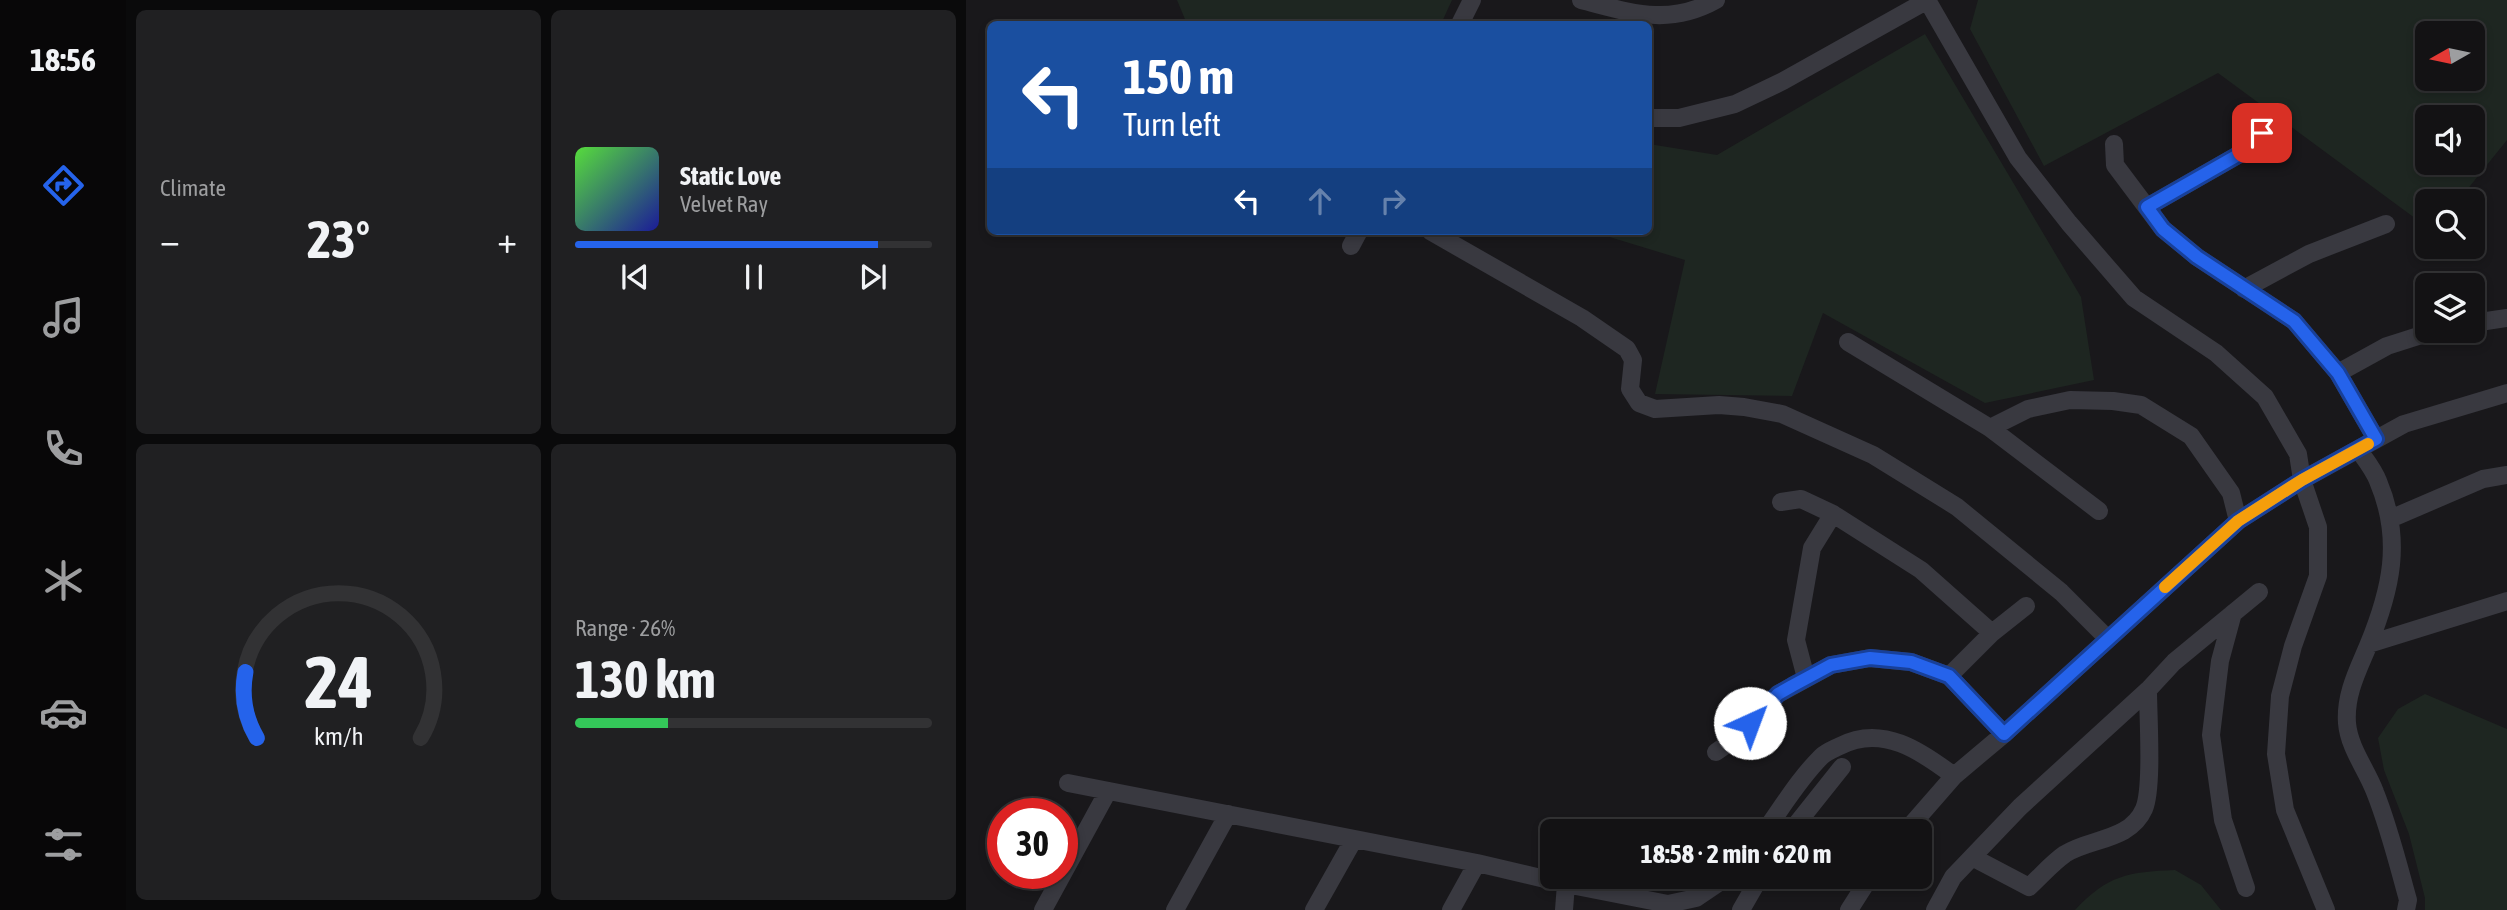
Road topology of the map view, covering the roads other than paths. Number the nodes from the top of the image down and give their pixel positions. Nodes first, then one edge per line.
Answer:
1 (1472, 0) edge
2 (1581, 0) edge
3 (1716, 0) edge
4 (1928, 0) edge
5 (1462, 21) edge
6 (1652, 118) edge
7 (2262, 133) dead end
8 (2113, 144) dead end
9 (2147, 207) junction
10 (2386, 224) dead end
11 (1437, 235) edge
12 (2244, 289) junction
13 (2507, 318) edge
14 (2485, 321) edge
15 (2415, 337) edge
16 (1848, 342) dead end
17 (2338, 373) junction
18 (2507, 393) edge
19 (1990, 428) junction
20 (2376, 439) junction
21 (2358, 449) junction
22 (2507, 475) edge
23 (2302, 480) junction
24 (1781, 502) dead end
25 (2099, 511) dead end
26 (1833, 514) junction
27 (2390, 519) junction
28 (2238, 521) junction
29 (2259, 592) dead end
30 (2507, 601) edge
31 (2026, 606) dead end
32 (2233, 613) junction
33 (1992, 634) junction
34 (2108, 639) junction
35 (2369, 643) junction
36 (1949, 676) junction
37 (1806, 678) junction
38 (2148, 690) junction
39 (2004, 734) junction
40 (1716, 752) dead end
41 (1842, 767) dead end
42 (1954, 776) junction
43 (1068, 783) dead end
44 (1108, 791) junction
45 (1228, 814) junction
46 (1774, 819) edge
47 (1801, 819) edge
48 (1916, 819) edge
49 (1354, 839) junction
50 (1972, 857) junction
51 (1477, 863) junction
52 (1540, 878) edge
53 (2246, 888) dead end
54 (1566, 889) edge
55 (1592, 889) edge
56 (1709, 889) edge
57 (1753, 889) edge
58 (1862, 889) edge
59 (1043, 910) edge
60 (1175, 910) edge
61 (1314, 910) edge
62 (1451, 910) edge
63 (1564, 910) edge
64 (1741, 910) edge
65 (1849, 910) edge
66 (1935, 910) edge
67 (2326, 910) edge
68 (2406, 910) edge

1 - 5 street
2 - 3 street
4 - 6 street
4 - 23 street
7 - 9 street
8 - 9 street
9 - 12 street
10 - 12 street
11 - 34 street
12 - 17 street
13 - 14 street
15 - 17 street
16 - 19 street
17 - 20 street
18 - 20 street
19 - 25 street
19 - 28 street
20 - 21 street
21 - 23 street
21 - 27 street
22 - 27 street
23 - 28 street
23 - 67 street
24 - 26 street
26 - 33 street
26 - 37 street
27 - 35 street
28 - 34 street
29 - 32 street
30 - 35 street
31 - 33 street
32 - 38 street
32 - 53 street
33 - 36 street
34 - 39 street
35 - 68 street
36 - 37 street
36 - 39 street
37 - 40 street
38 - 50 street
38 - 50 street
39 - 42 street
41 - 47 street
42 - 46 street
42 - 48 street
43 - 44 street
44 - 45 street
44 - 59 street
45 - 49 street
45 - 60 street
49 - 51 street
49 - 61 street
50 - 66 street
51 - 52 street
51 - 62 street
54 - 63 street
55 - 56 street
57 - 64 street
58 - 65 street

